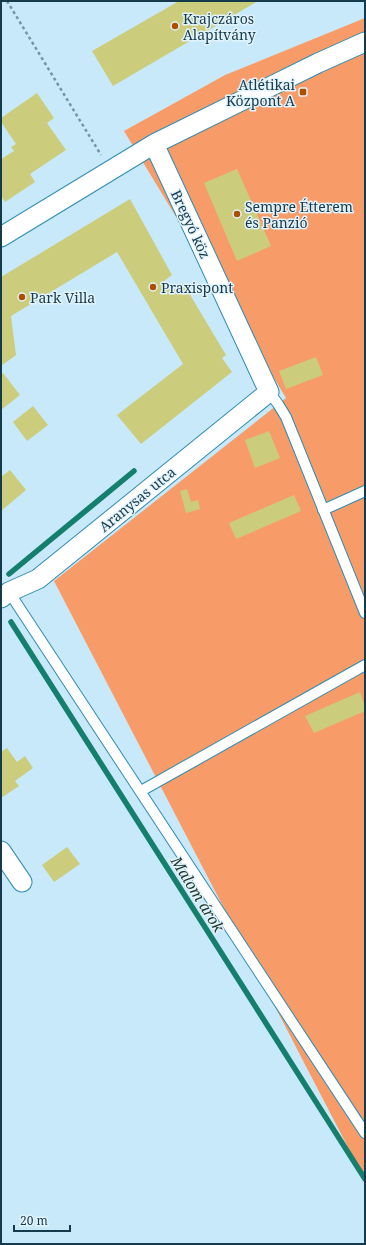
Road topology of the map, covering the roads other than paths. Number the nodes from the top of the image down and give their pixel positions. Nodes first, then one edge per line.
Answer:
1 (365, 42) edge
2 (154, 144) junction
3 (1, 237) edge
4 (269, 392) junction
5 (365, 491) edge
6 (323, 510) junction
7 (4, 590) edge
8 (365, 613) edge
9 (365, 665) edge
10 (141, 791) junction
11 (1, 851) edge
12 (22, 882) dead end
13 (365, 1133) edge

1 - 2 street
2 - 3 street
2 - 4 street, Bregyó köz
4 - 6 lane
4 - 7 street, Aranysas utca
5 - 6 lane
6 - 8 lane
7 - 10 lane
9 - 10 lane
10 - 13 lane
11 - 12 street

